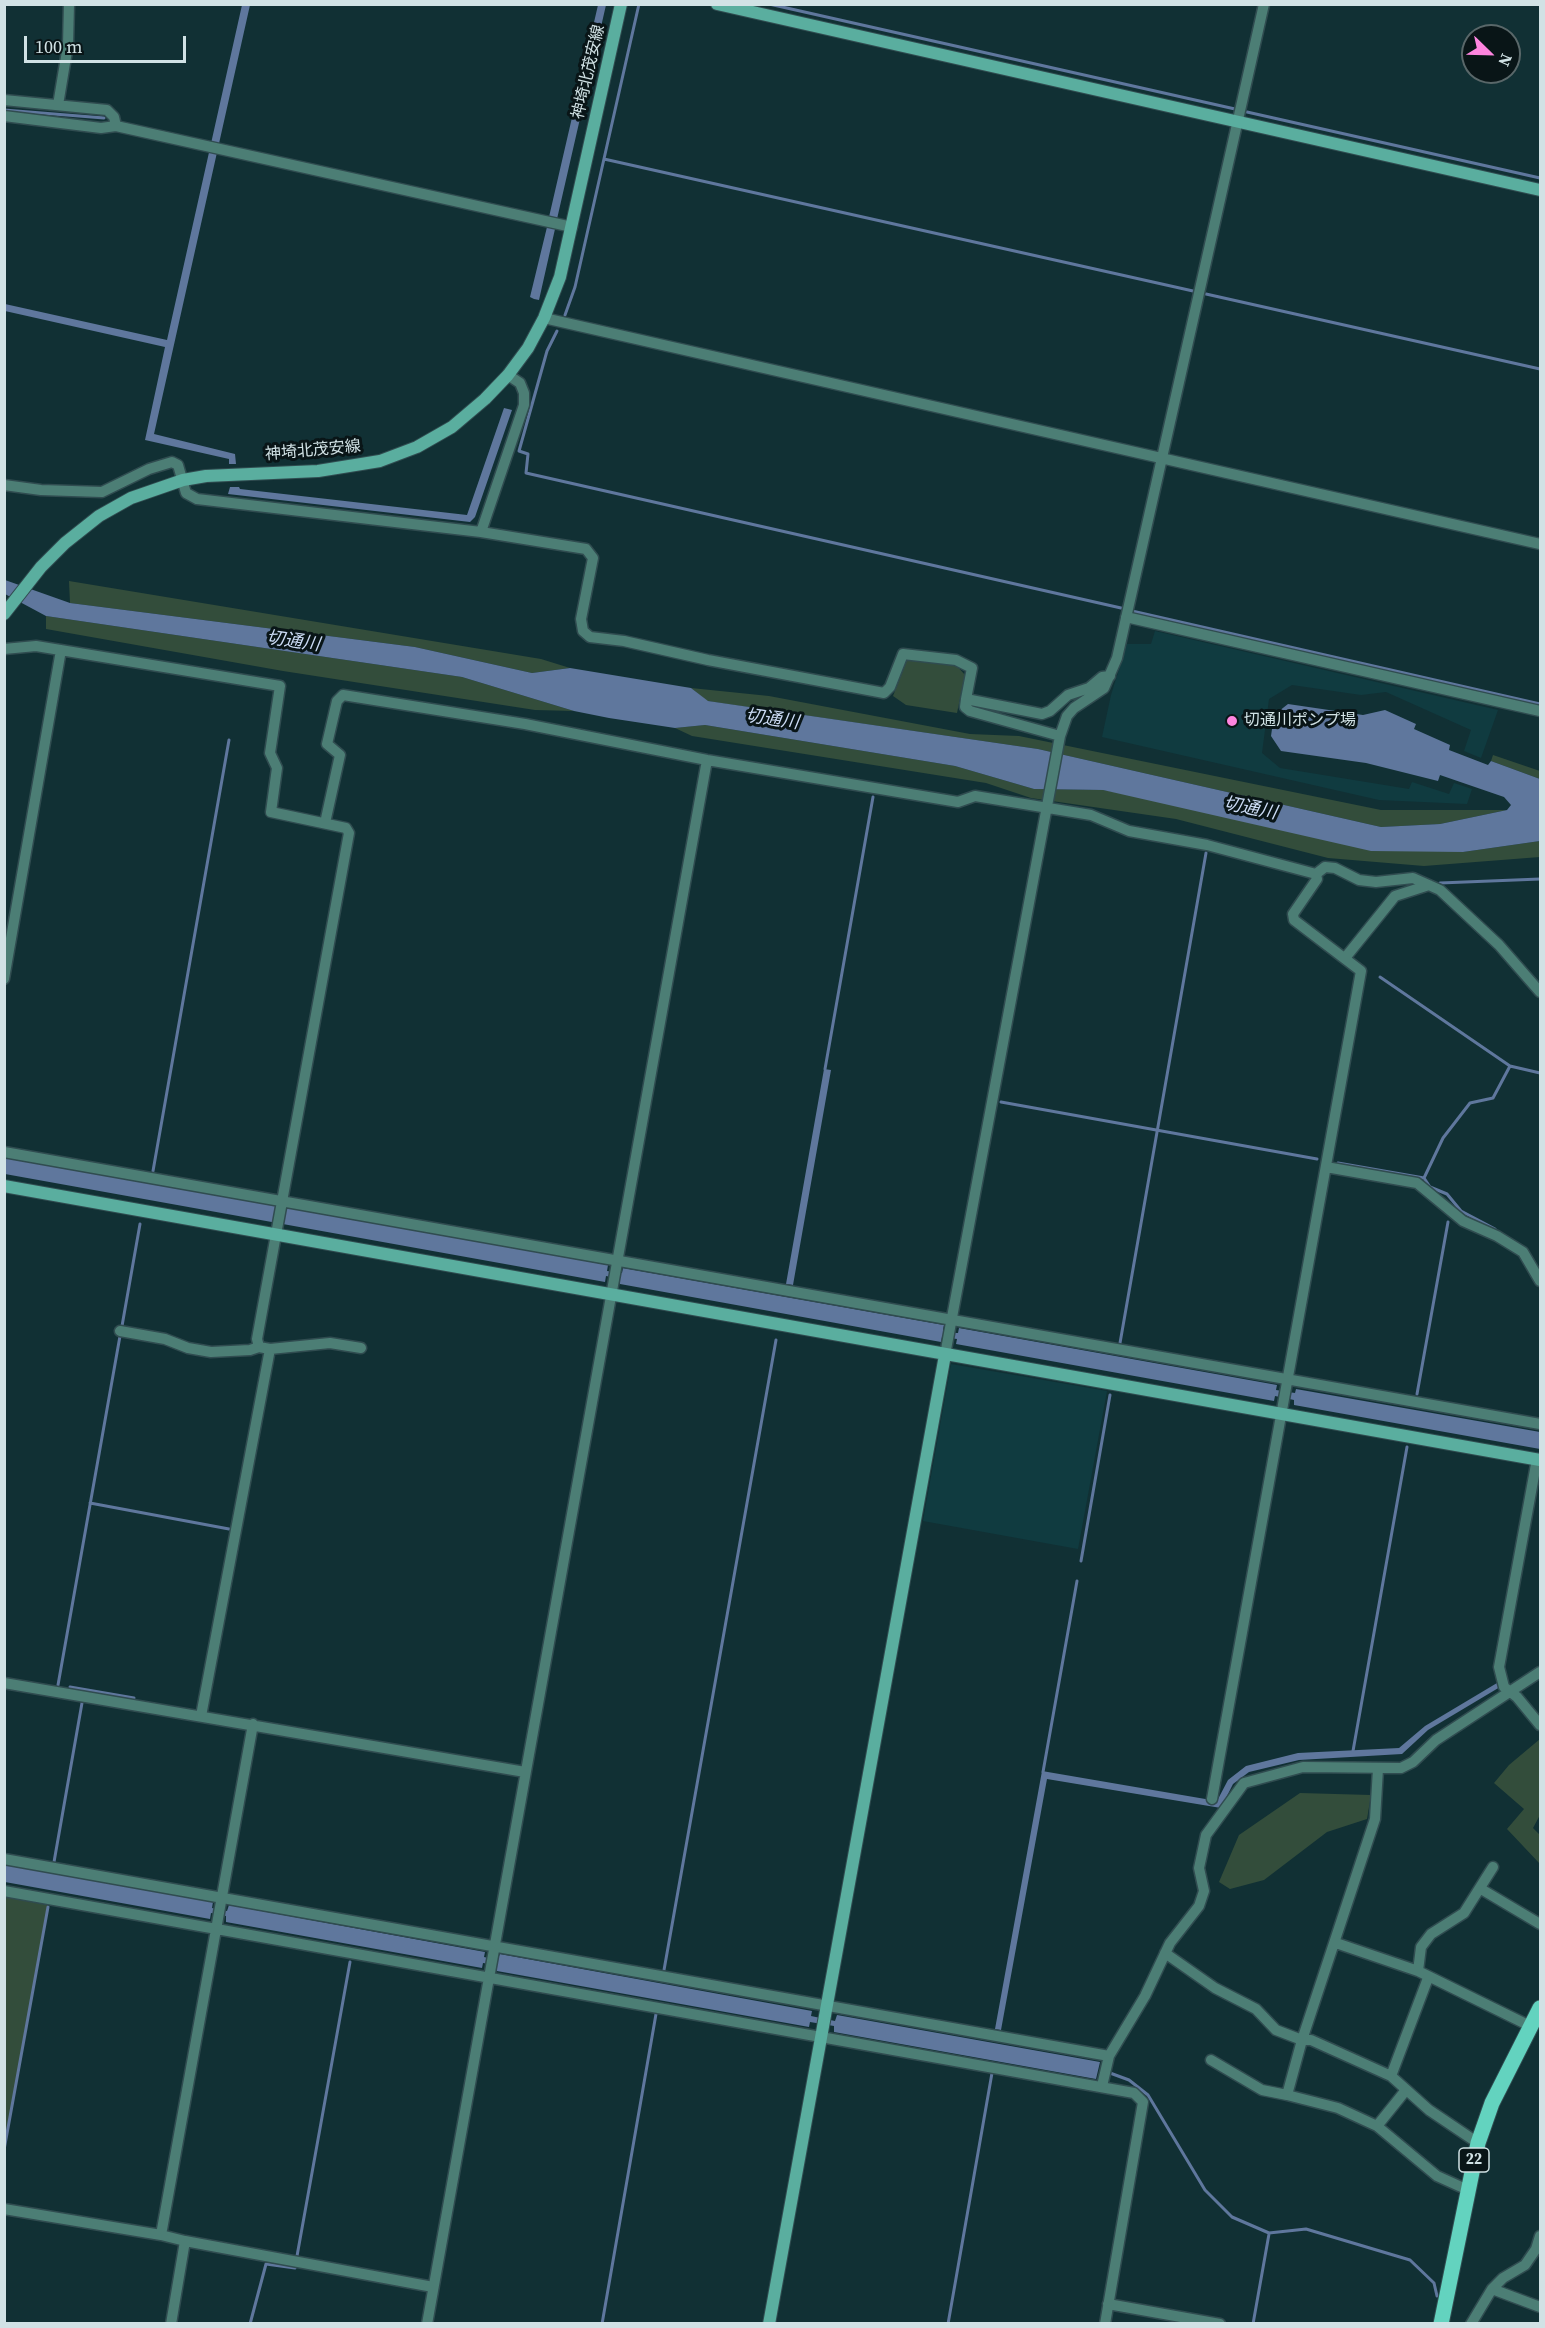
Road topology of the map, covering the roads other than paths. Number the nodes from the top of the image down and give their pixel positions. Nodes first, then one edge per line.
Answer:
1 (69, 4) edge
2 (621, 4) edge
3 (717, 4) edge
4 (1264, 4) edge
5 (4, 100) edge
6 (58, 105) junction
7 (4, 116) edge
8 (1238, 121) junction
9 (116, 126) junction
10 (1540, 190) edge
11 (572, 227) junction
12 (544, 318) junction
13 (508, 375) junction
14 (1162, 458) junction
15 (183, 480) junction
16 (4, 485) edge
17 (481, 532) junction
18 (1540, 544) edge
19 (4, 614) edge
20 (1126, 617) junction
21 (4, 650) edge
22 (61, 650) junction
23 (1110, 676) junction
24 (966, 699) junction
25 (1540, 711) edge
26 (1059, 737) junction
27 (707, 760) junction
28 (1047, 806) junction
29 (325, 823) junction
30 (1317, 874) junction
31 (1429, 885) junction
32 (1346, 958) junction
33 (4, 979) edge
34 (1540, 990) edge
35 (4, 1152) edge
36 (1326, 1167) junction
37 (4, 1186) edge
38 (282, 1203) junction
39 (277, 1230) junction
40 (616, 1270) junction
41 (1540, 1281) edge
42 (612, 1293) junction
43 (951, 1330) junction
44 (120, 1331) dead end
45 (259, 1347) junction
46 (361, 1348) dead end
47 (270, 1349) junction
48 (945, 1355) junction
49 (1286, 1390) junction
50 (1281, 1414) junction
51 (1540, 1424) edge
52 (1539, 1460) edge
53 (1540, 1672) edge
54 (4, 1683) edge
55 (1505, 1686) junction
56 (201, 1716) junction
57 (253, 1724) junction
58 (1540, 1725) edge
59 (1378, 1769) junction
60 (525, 1772) junction
61 (1212, 1799) dead end
62 (4, 1859) edge
63 (1494, 1867) dead end
64 (1481, 1888) junction
65 (4, 1891) edge
66 (220, 1907) junction
67 (1540, 1924) edge
68 (217, 1929) junction
69 (1336, 1943) junction
70 (1166, 1953) junction
71 (492, 1957) junction
72 (1418, 1971) junction
73 (489, 1978) junction
74 (1428, 1978) junction
75 (1540, 2008) edge
76 (824, 2022) junction
77 (1535, 2023) edge
78 (1302, 2040) junction
79 (1109, 2056) junction
80 (1211, 2060) dead end
81 (1390, 2076) junction
82 (1102, 2086) junction
83 (1406, 2090) junction
84 (1287, 2095) junction
85 (1377, 2126) junction
86 (1478, 2144) junction
87 (1468, 2190) junction
88 (4, 2209) edge
89 (161, 2235) junction
90 (1540, 2236) edge
91 (186, 2241) junction
92 (433, 2287) junction
93 (1492, 2289) junction
94 (1108, 2304) junction
95 (1540, 2307) edge
96 (171, 2324) edge
97 (427, 2324) edge
98 (769, 2324) edge
99 (1105, 2324) edge
100 (1220, 2324) edge
101 (1441, 2324) edge
102 (1471, 2324) edge

1 - 6 street
2 - 11 street, 神埼北茂安線
3 - 8 street
4 - 8 street
5 - 6 street
6 - 9 street
7 - 9 street
8 - 10 street
8 - 14 street
9 - 11 street
11 - 12 street, 神埼北茂安線
12 - 13 street, 神埼北茂安線
12 - 14 street
13 - 15 street, 神埼北茂安線
13 - 17 street
14 - 18 street
14 - 20 street
15 - 16 street
15 - 17 street
15 - 19 street, 神埼北茂安線
17 - 24 street
20 - 23 street
20 - 25 street
21 - 22 street
22 - 29 street
22 - 33 street
23 - 24 street
23 - 26 street
24 - 26 street
26 - 28 street
27 - 28 street
27 - 29 street
27 - 40 street
28 - 30 street
28 - 43 street
29 - 38 street
30 - 31 street
30 - 32 street
31 - 32 street
31 - 34 street
32 - 36 street
35 - 38 street
36 - 41 street
36 - 49 street
37 - 39 street
38 - 39 street
38 - 40 street
39 - 42 street
39 - 45 street
40 - 42 street
40 - 43 street
42 - 48 street
42 - 60 street
43 - 48 street
43 - 49 street
44 - 45 street
45 - 47 street
46 - 47 street
47 - 56 street
48 - 50 street
48 - 76 street
49 - 50 street
49 - 51 street
50 - 52 street
50 - 61 street
52 - 55 street
53 - 55 street
54 - 56 street
55 - 58 street
55 - 59 street
56 - 57 street
57 - 60 street
57 - 66 street
59 - 69 street
59 - 70 street
60 - 71 street
62 - 66 street
63 - 64 street
64 - 67 street
64 - 72 street
65 - 68 street
66 - 68 street
66 - 71 street
68 - 73 street
68 - 89 street
69 - 72 street
69 - 78 street
70 - 78 street
70 - 79 street
71 - 73 street
71 - 76 street
72 - 74 street
73 - 76 street
73 - 92 street
74 - 77 street
74 - 81 street
75 - 77 main road, 22
76 - 79 street
76 - 82 street
76 - 98 street
77 - 86 main road, 22
78 - 81 street
78 - 84 street
79 - 82 street
80 - 84 street
81 - 83 street
82 - 94 street
83 - 85 street
83 - 86 street
84 - 85 street
85 - 87 street
86 - 87 main road, 22
87 - 101 main road, 22
88 - 89 street
89 - 91 street
90 - 93 street
91 - 92 street
91 - 96 street
92 - 97 street
93 - 95 street
93 - 102 street
94 - 99 street
94 - 100 street

